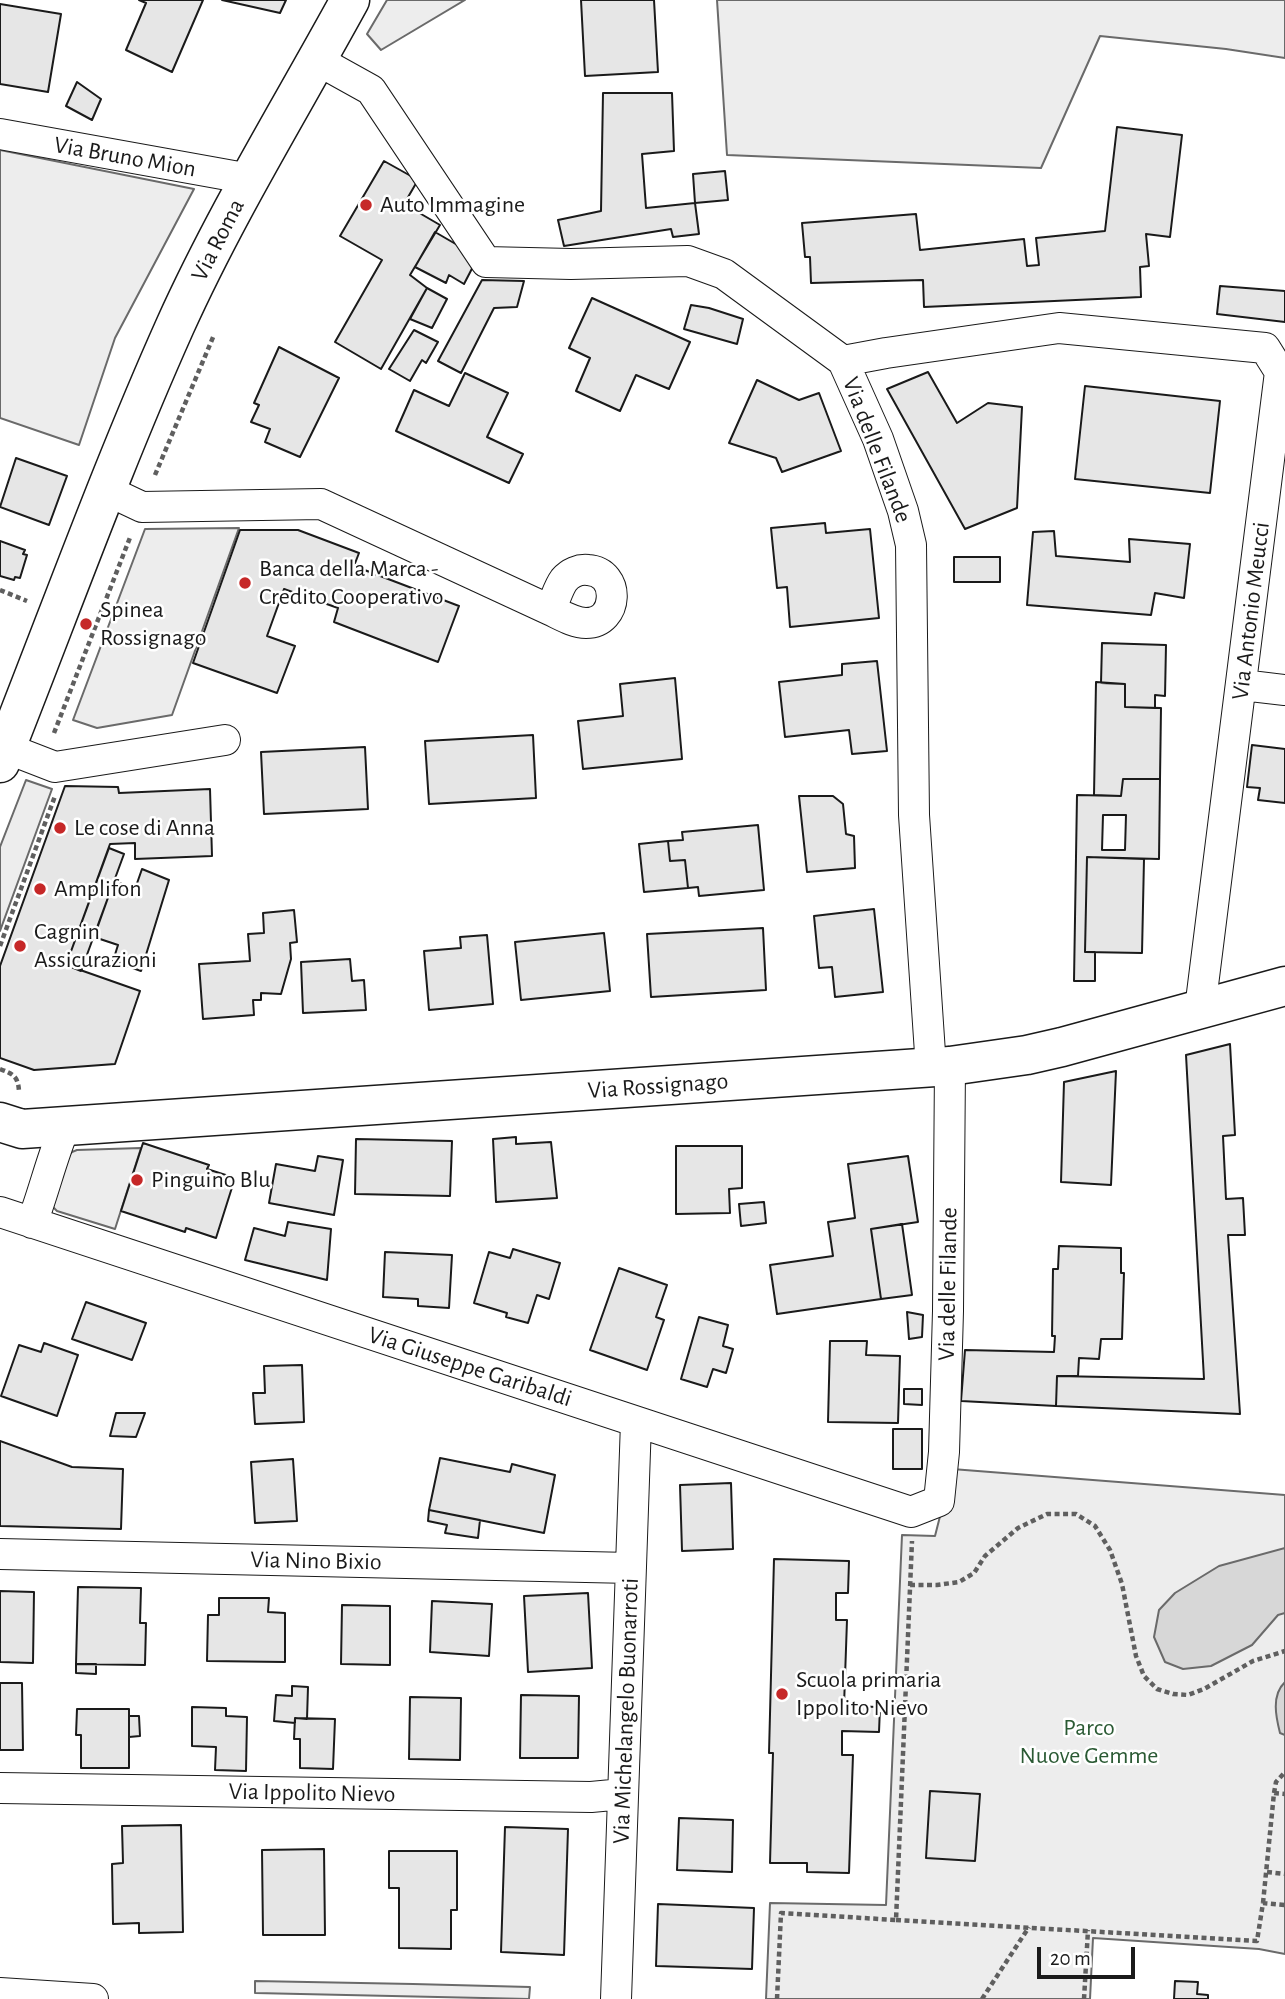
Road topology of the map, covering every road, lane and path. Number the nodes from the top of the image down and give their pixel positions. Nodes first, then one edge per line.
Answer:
1 (350, 0) edge
2 (317, 60) junction
3 (0, 134) edge
4 (250, 179) junction
5 (217, 327) dead end
6 (843, 361) junction
7 (106, 491) junction
8 (142, 507) junction
9 (0, 590) edge
10 (28, 601) dead end
11 (550, 610) dead end
12 (1242, 685) junction
13 (1285, 690) edge
14 (62, 712) dead end
15 (225, 740) dead end
16 (3, 755) edge
17 (58, 789) dead end
18 (0, 946) edge
19 (1285, 986) edge
20 (1200, 1009) junction
21 (941, 1067) junction
22 (0, 1069) edge
23 (10, 1123) edge
24 (65, 1126) junction
25 (0, 1212) edge
26 (32, 1223) junction
27 (636, 1422) junction
28 (911, 1512) junction
29 (0, 1554) edge
30 (631, 1568) junction
31 (910, 1585) junction
32 (1285, 1651) edge
33 (1285, 1772) edge
34 (0, 1788) edge
35 (1274, 1793) junction
36 (623, 1794) junction
37 (1285, 1794) edge
38 (1267, 1872) junction
39 (1285, 1874) edge
40 (1263, 1903) junction
41 (1285, 1905) edge
42 (896, 1920) junction
43 (1028, 1927) junction
44 (1088, 1930) junction
45 (0, 1993) edge
46 (93, 1999) edge
47 (616, 1999) edge
48 (777, 1999) edge
49 (982, 1999) edge
50 (1084, 1999) edge

1 - 2 street, Via Roma
2 - 4 street, Via Roma
2 - 6 street, Via delle Filande
3 - 4 street, Via Bruno Mion
4 - 7 street, Via Roma
5 - 8 path
6 - 12 street, Via Antonio Meucci
6 - 21 street, Via delle Filande
7 - 8 street
7 - 16 street, Via Roma
8 - 11 street
8 - 14 path
9 - 10 path
12 - 13 street
12 - 20 street, Via Antonio Meucci
15 - 16 street
17 - 18 path
19 - 20 street, Via Rossignago
20 - 21 street, Via Rossignago
21 - 24 street, Via Rossignago
21 - 28 street, Via delle Filande
22 - 23 path
23 - 24 street, Via Rossignago
24 - 26 street
25 - 26 street, Via Giuseppe Garibaldi
26 - 27 street, Via Giuseppe Garibaldi
27 - 28 street, Via Giuseppe Garibaldi
27 - 30 street, Via Michelangelo Buonarroti
28 - 31 path
29 - 30 street, Via Nino Bixio
30 - 36 street, Via Michelangelo Buonarroti
31 - 32 path
31 - 42 path
33 - 35 path
34 - 36 street, Via Ippolito Nievo
35 - 37 path
35 - 38 path
36 - 47 street, Via Michelangelo Buonarroti
38 - 39 path
38 - 40 path
40 - 41 path
40 - 44 path
42 - 43 path
42 - 48 path
43 - 44 path
43 - 49 path
44 - 50 path
45 - 46 street

